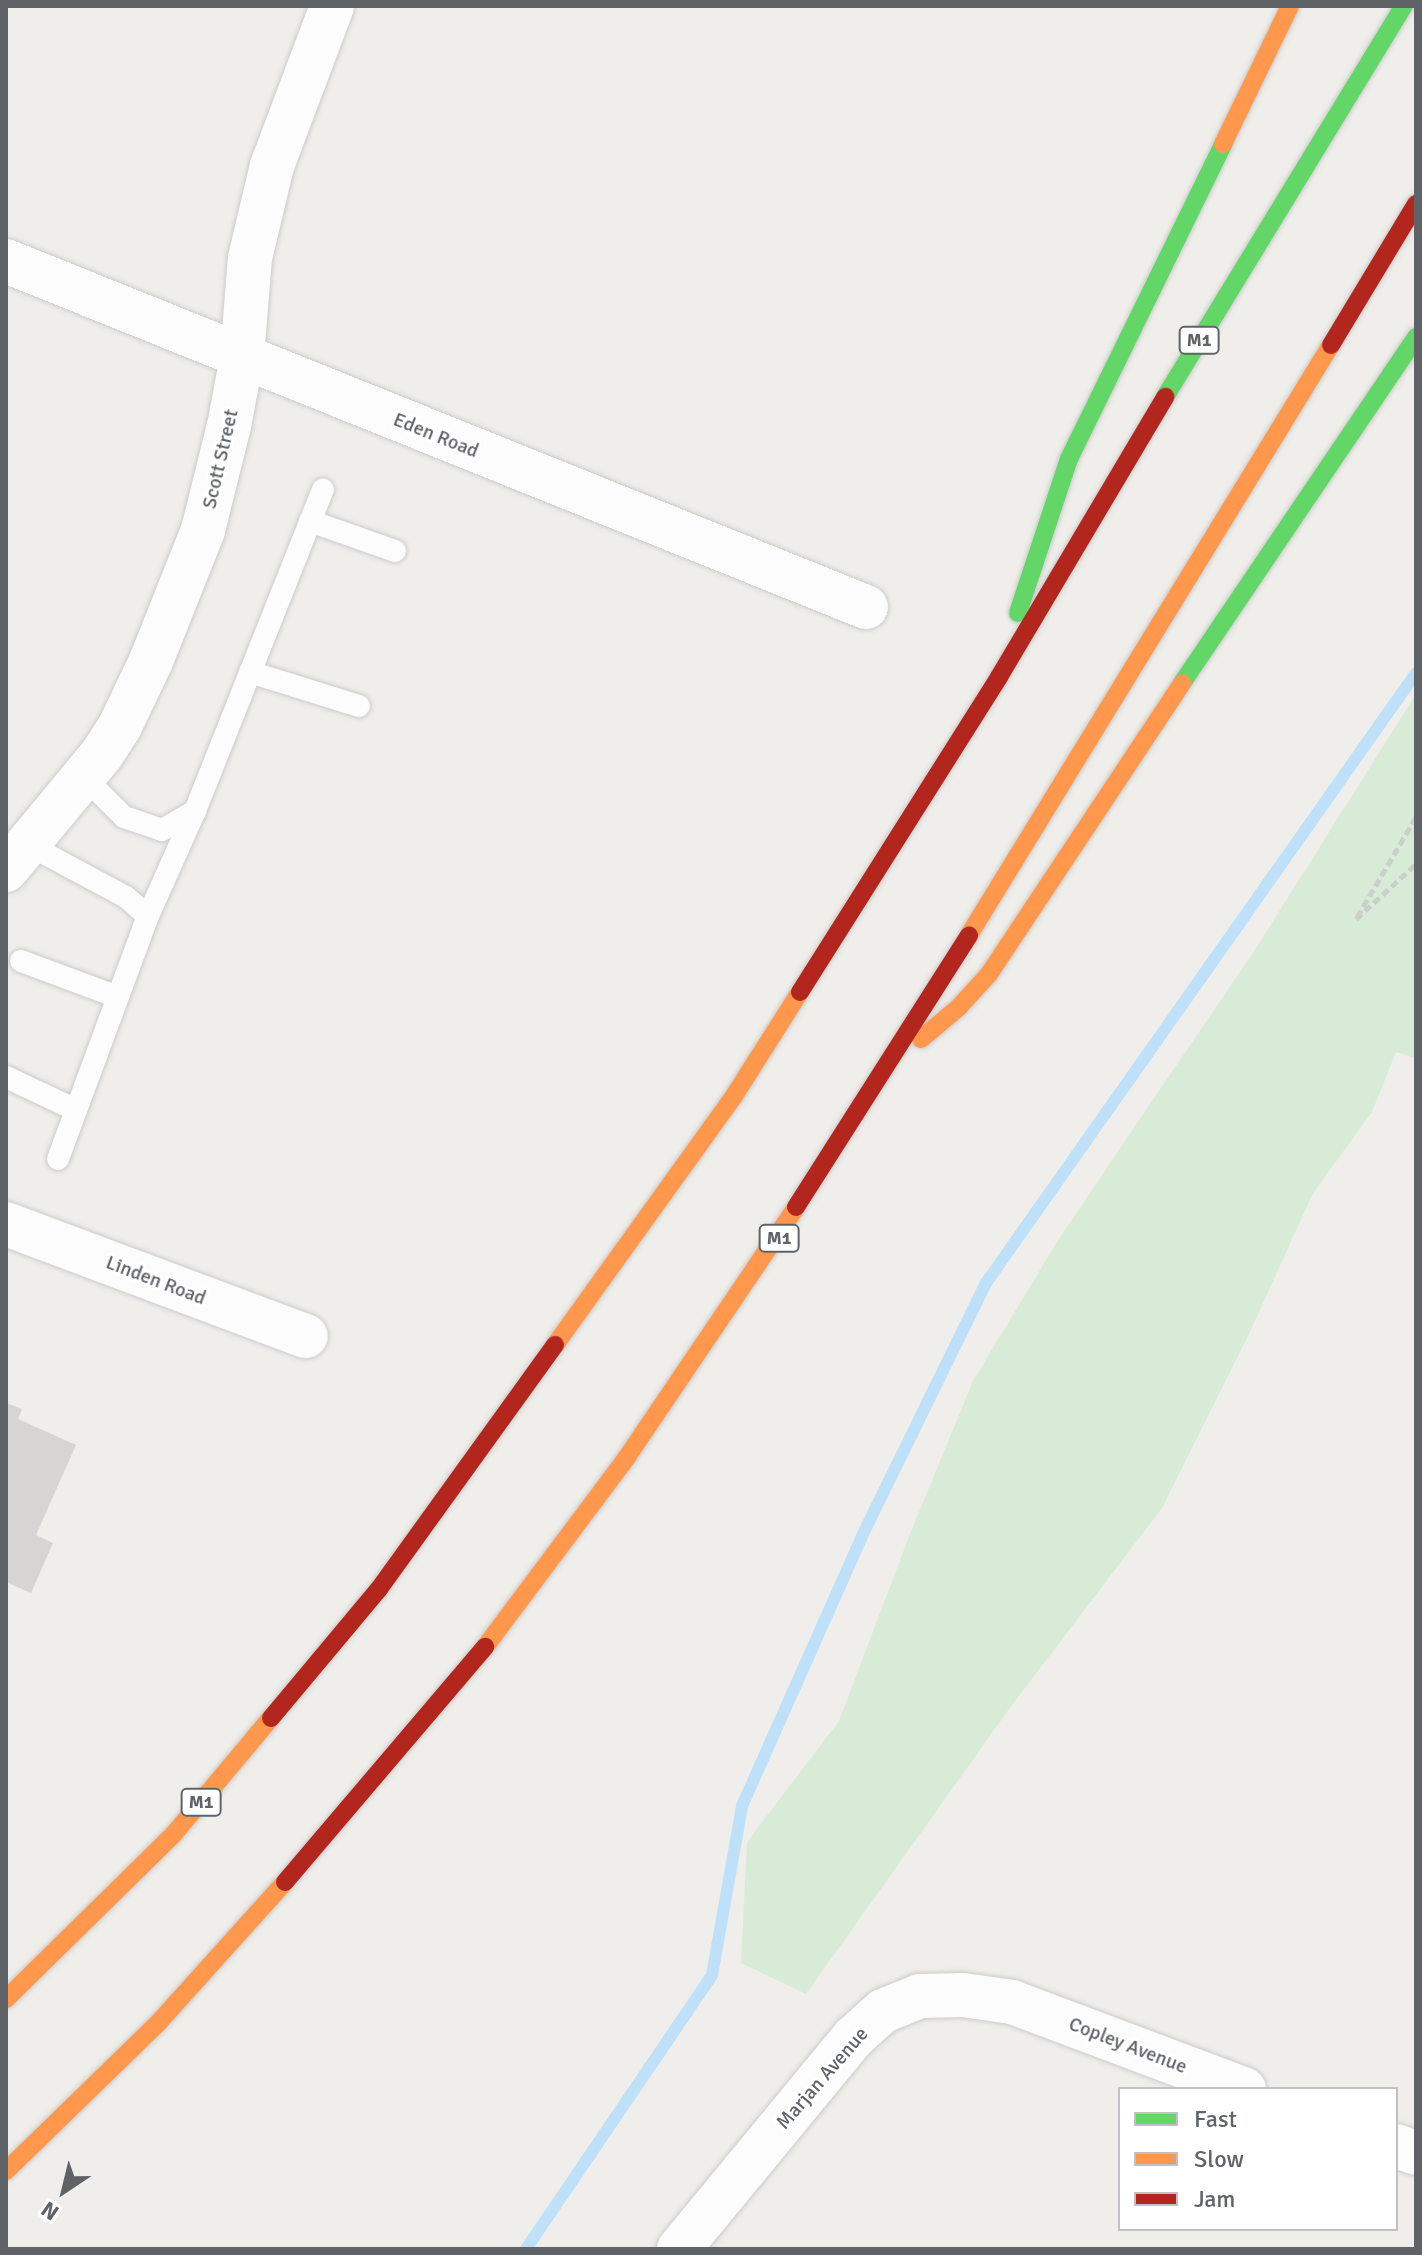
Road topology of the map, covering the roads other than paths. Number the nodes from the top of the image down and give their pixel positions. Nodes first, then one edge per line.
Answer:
1 (332, 6) edge
2 (1290, 6) edge
3 (1404, 6) edge
4 (1416, 204) edge
5 (6, 261) edge
6 (1416, 337) edge
7 (242, 357) junction
8 (323, 490) dead end
9 (310, 521) junction
10 (395, 551) dead end
11 (866, 607) dead end
12 (250, 672) junction
13 (999, 677) junction
14 (359, 706) dead end
15 (83, 776) junction
16 (195, 811) junction
17 (17, 857) edge
18 (148, 916) junction
19 (21, 961) dead end
20 (118, 997) junction
21 (888, 1066) junction
22 (6, 1077) edge
23 (76, 1110) junction
24 (58, 1159) dead end
25 (6, 1224) edge
26 (306, 1336) dead end
27 (6, 1999) edge
28 (1012, 2002) joint
29 (1239, 2087) edge
30 (6, 2171) edge
31 (679, 2249) edge

1 - 7 street, Scott Street
2 - 13 highway
3 - 13 highway, M1
4 - 21 highway, M1
5 - 7 street, Eden Road
6 - 21 highway
7 - 11 street, Eden Road
7 - 15 street, Scott Street
8 - 9 lane
9 - 10 lane
9 - 12 lane
12 - 14 lane
12 - 16 lane
13 - 27 highway, M1
15 - 16 lane
15 - 17 street, Scott Street
16 - 18 lane
17 - 18 lane
18 - 20 lane
19 - 20 lane
20 - 23 lane
21 - 30 highway, M1
22 - 23 lane
23 - 24 lane
25 - 26 street, Linden Road
28 - 29 street, Copley Avenue
28 - 31 street, Marjan Avenue

